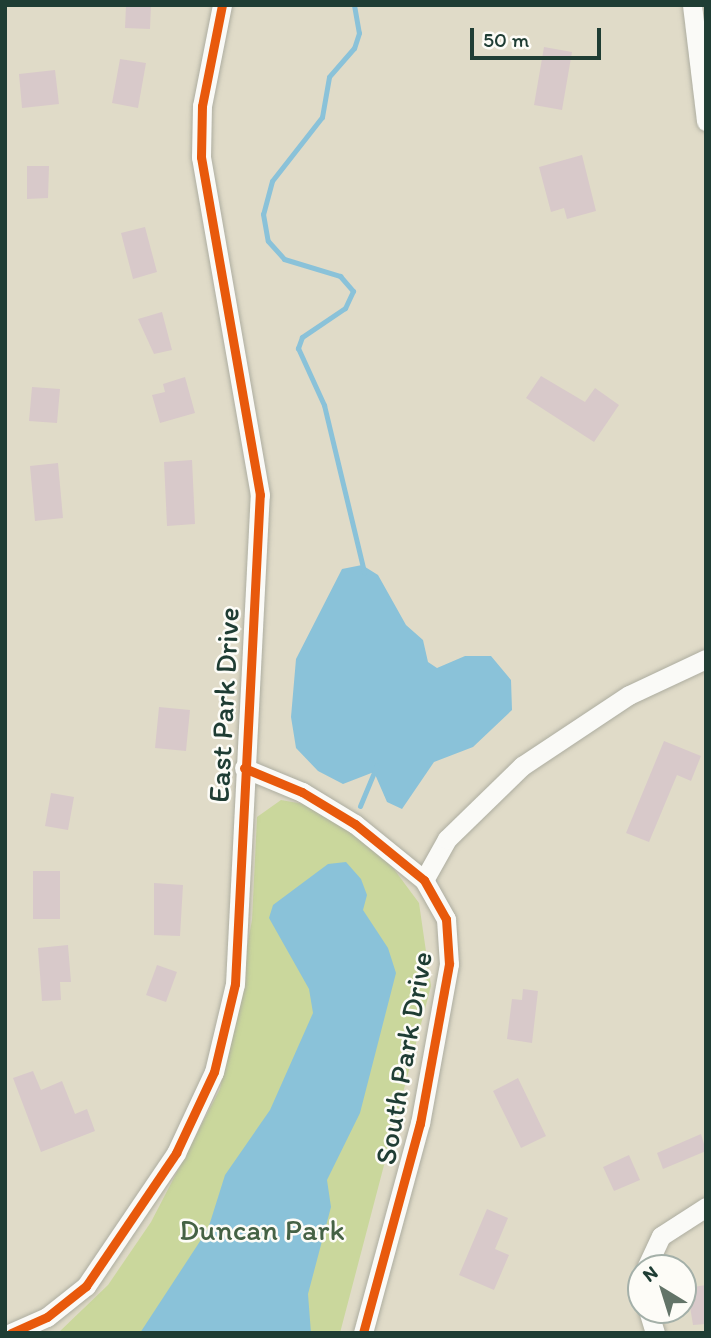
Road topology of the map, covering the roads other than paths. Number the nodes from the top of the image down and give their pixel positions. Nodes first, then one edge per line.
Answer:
1 (222, 5) edge
2 (692, 5) edge
3 (706, 121) edge
4 (706, 659) edge
5 (244, 768) junction
6 (425, 880) junction
7 (706, 1206) edge
8 (653, 1254) edge
9 (10, 1333) edge
10 (363, 1333) edge

1 - 5 street, East Park Drive
2 - 3 street
4 - 6 street
5 - 6 street, South Park Drive
5 - 9 street, East Park Drive
6 - 10 street, South Park Drive
7 - 8 street

